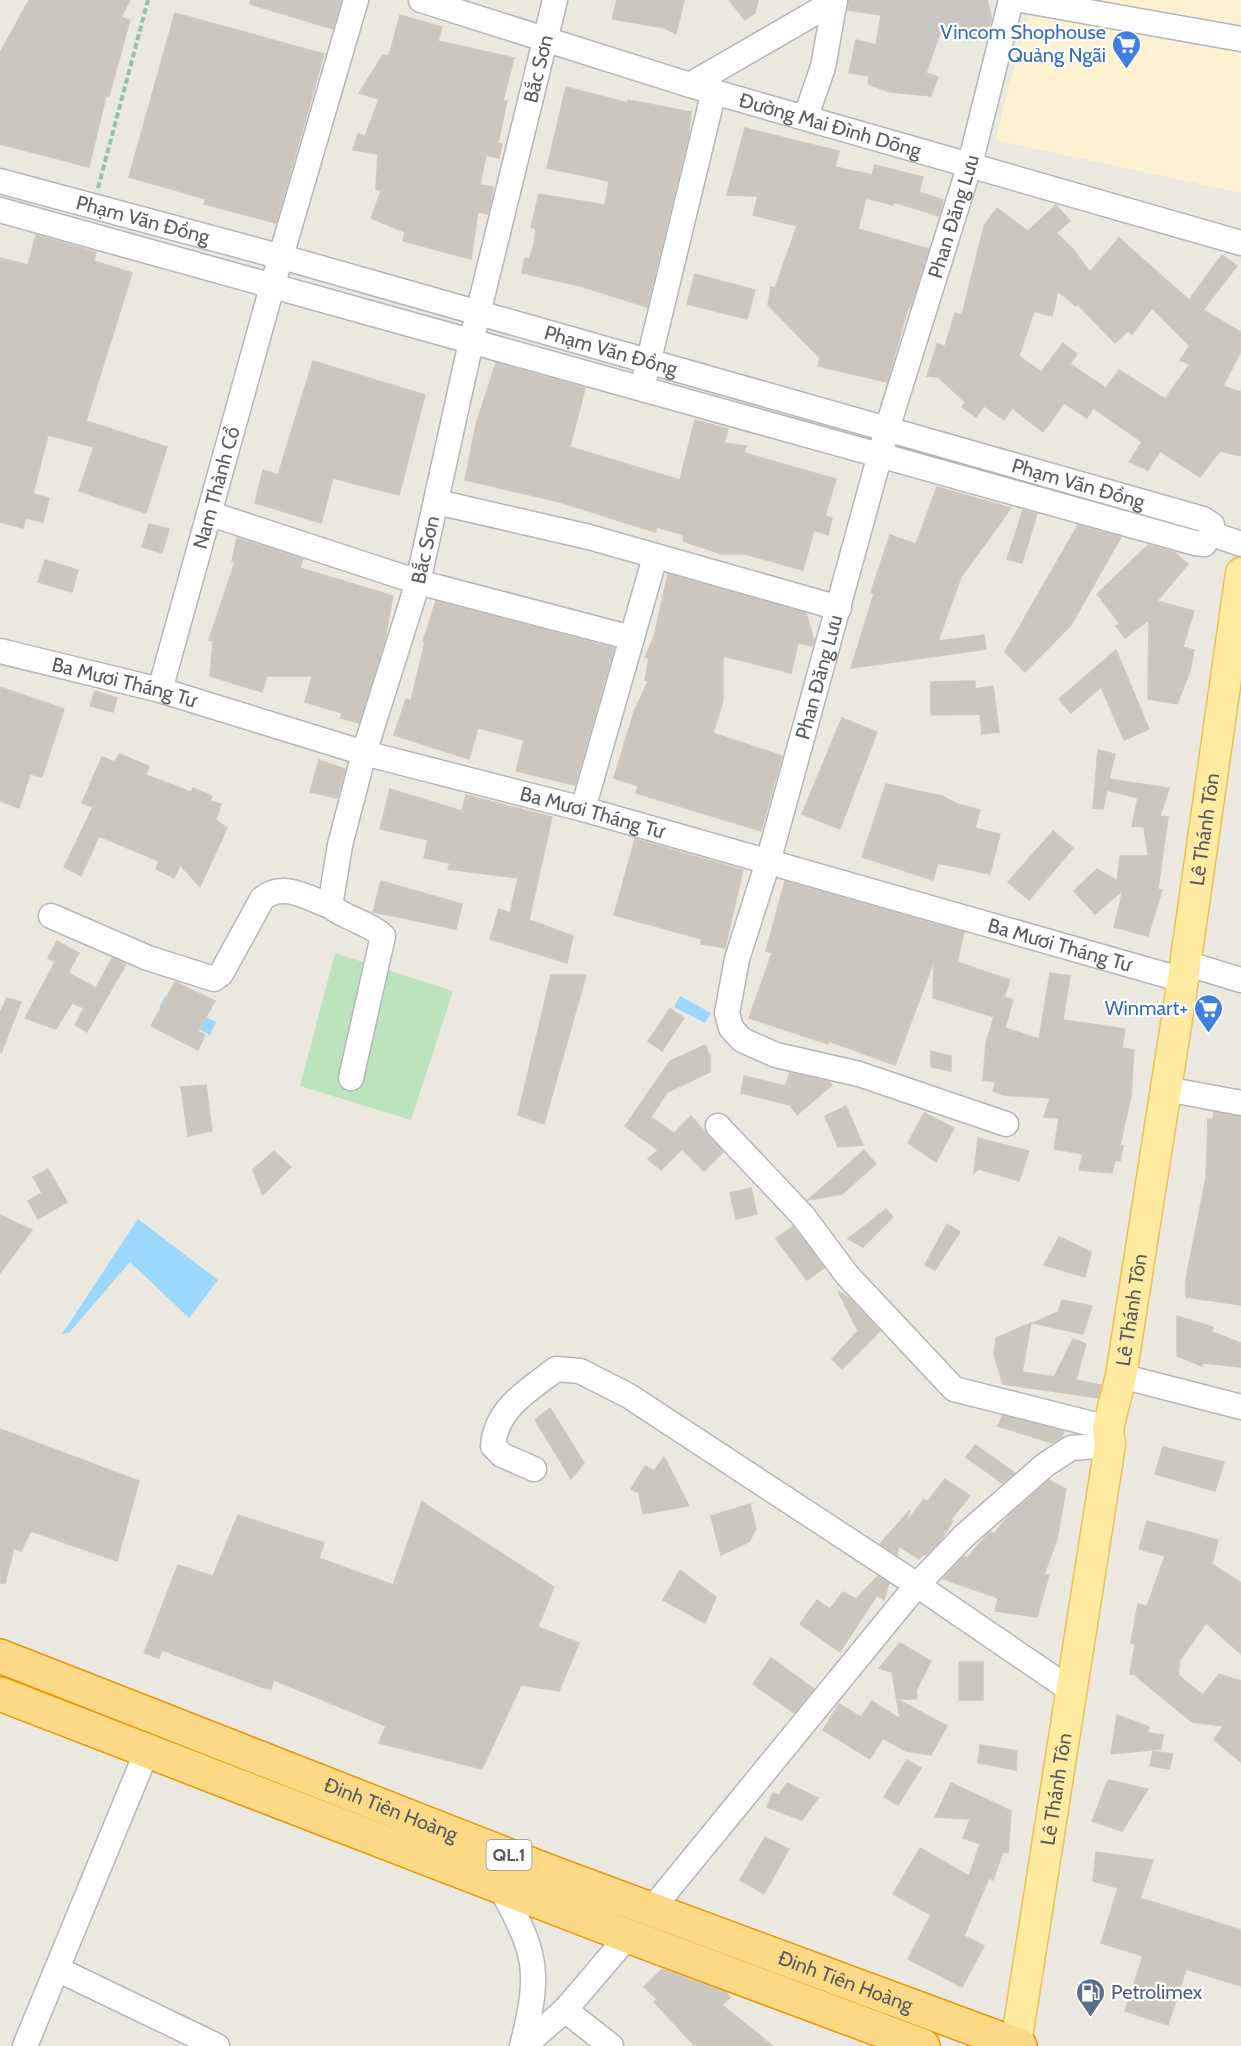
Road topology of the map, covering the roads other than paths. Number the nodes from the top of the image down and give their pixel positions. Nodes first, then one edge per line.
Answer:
1 (356, 0) edge
2 (421, 0) edge
3 (555, 0) edge
4 (1011, 0) edge
5 (1021, 0) edge
6 (835, 1) edge
7 (1092, 6) edge
8 (546, 39) junction
9 (1241, 39) edge
10 (690, 85) junction
11 (714, 91) junction
12 (806, 116) junction
13 (970, 164) junction
14 (0, 181) edge
15 (92, 207) junction
16 (0, 210) edge
17 (84, 235) junction
18 (1241, 243) edge
19 (282, 257) junction
20 (272, 287) junction
21 (479, 312) junction
22 (471, 342) junction
23 (648, 360) junction
24 (642, 391) junction
25 (887, 429) junction
26 (881, 457) junction
27 (437, 502) junction
28 (211, 514) junction
29 (1212, 534) junction
30 (1241, 544) edge
31 (655, 557) junction
32 (1241, 573) edge
33 (418, 582) junction
34 (839, 608) junction
35 (632, 638) junction
36 (0, 651) edge
37 (160, 690) junction
38 (364, 753) junction
39 (583, 810) junction
40 (768, 862) junction
41 (330, 906) junction
42 (51, 916) dead end
43 (1184, 971) junction
44 (1241, 980) edge
45 (351, 1078) dead end
46 (1166, 1089) junction
47 (1241, 1103) edge
48 (1006, 1124) dead end
49 (718, 1126) dead end
50 (1121, 1376) junction
51 (1241, 1407) edge
52 (1109, 1436) junction
53 (534, 1469) dead end
54 (917, 1585) junction
55 (0, 1656) edge
56 (1071, 1689) junction
57 (0, 1694) edge
58 (138, 1710) junction
59 (136, 1746) junction
60 (500, 1887) junction
61 (652, 1909) junction
62 (628, 1936) junction
63 (57, 1969) junction
64 (565, 2010) junction
65 (1017, 2045) edge
66 (25, 2046) edge
67 (217, 2046) edge
68 (523, 2046) edge
69 (611, 2046) edge
70 (923, 2046) edge

1 - 19 street
2 - 8 street, Đường Mai Đình Dõng
3 - 8 street, Bắc Sơn
4 - 13 street, Phan Đăng Lưu
5 - 7 street
6 - 10 street
6 - 12 street
7 - 9 street
8 - 10 street, Đường Mai Đình Dõng
8 - 21 street, Bắc Sơn
10 - 11 street, Đường Mai Đình Dõng
11 - 12 street, Đường Mai Đình Dõng
11 - 23 street
12 - 13 street, Đường Mai Đình Dõng
13 - 18 street, Đường Mai Đình Dõng
13 - 25 street, Phan Đăng Lưu
14 - 15 street, Phạm Văn Đồng
15 - 17 street
15 - 19 street, Phạm Văn Đồng
16 - 17 street, Phạm Văn Đồng
17 - 20 street, Phạm Văn Đồng
19 - 20 street, Nam Thành Cổ
19 - 21 street, Phạm Văn Đồng
20 - 22 street, Phạm Văn Đồng
20 - 28 street, Nam Thành Cổ
21 - 22 street, Bắc Sơn
21 - 23 street, Phạm Văn Đồng
22 - 24 street, Phạm Văn Đồng
22 - 27 street, Bắc Sơn
23 - 24 street
23 - 25 street, Phạm Văn Đồng
24 - 26 street, Phạm Văn Đồng
25 - 26 street, Phan Đăng Lưu
25 - 29 street, Phạm Văn Đồng
26 - 29 street, Phạm Văn Đồng
26 - 34 street, Phan Đăng Lưu
27 - 31 street
27 - 33 street, Bắc Sơn
28 - 33 street
28 - 37 street, Nam Thành Cổ
29 - 30 street, Phạm Văn Đồng
31 - 34 street
31 - 35 street
32 - 43 main road, Lê Thánh Tôn
33 - 35 street
33 - 38 street, Bắc Sơn
34 - 40 street, Phan Đăng Lưu
35 - 39 street
36 - 37 street, Ba Mươi Tháng Tư
37 - 38 street, Ba Mươi Tháng Tư
38 - 39 street, Ba Mươi Tháng Tư
38 - 41 street, Bắc Sơn
39 - 40 street, Ba Mươi Tháng Tư
40 - 43 street, Ba Mươi Tháng Tư
40 - 48 street, Phan Đăng Lưu
41 - 42 street
41 - 45 street
43 - 44 street, Ba Mươi Tháng Tư
43 - 46 main road, Lê Thánh Tôn
46 - 47 street
46 - 50 main road, Lê Thánh Tôn
49 - 52 street
50 - 51 street
50 - 52 main road, Lê Thánh Tôn
52 - 54 street
52 - 56 main road, Lê Thánh Tôn
53 - 54 street
54 - 56 street
54 - 61 street
55 - 58 highway, Đinh Tiên Hoàng / QL.1
56 - 65 main road, Lê Thánh Tôn
57 - 59 highway, Đinh Tiên Hoàng / QL.1
58 - 59 highway
58 - 61 highway, Đinh Tiên Hoàng / QL.1
59 - 60 highway, Đinh Tiên Hoàng / QL.1
59 - 63 street
60 - 62 highway, Đinh Tiên Hoàng / QL.1
60 - 68 street
61 - 65 highway, Đinh Tiên Hoàng / QL.1
62 - 64 street
62 - 70 highway, Đinh Tiên Hoàng / QL.1
63 - 66 street
63 - 67 street
64 - 68 street
64 - 69 street

